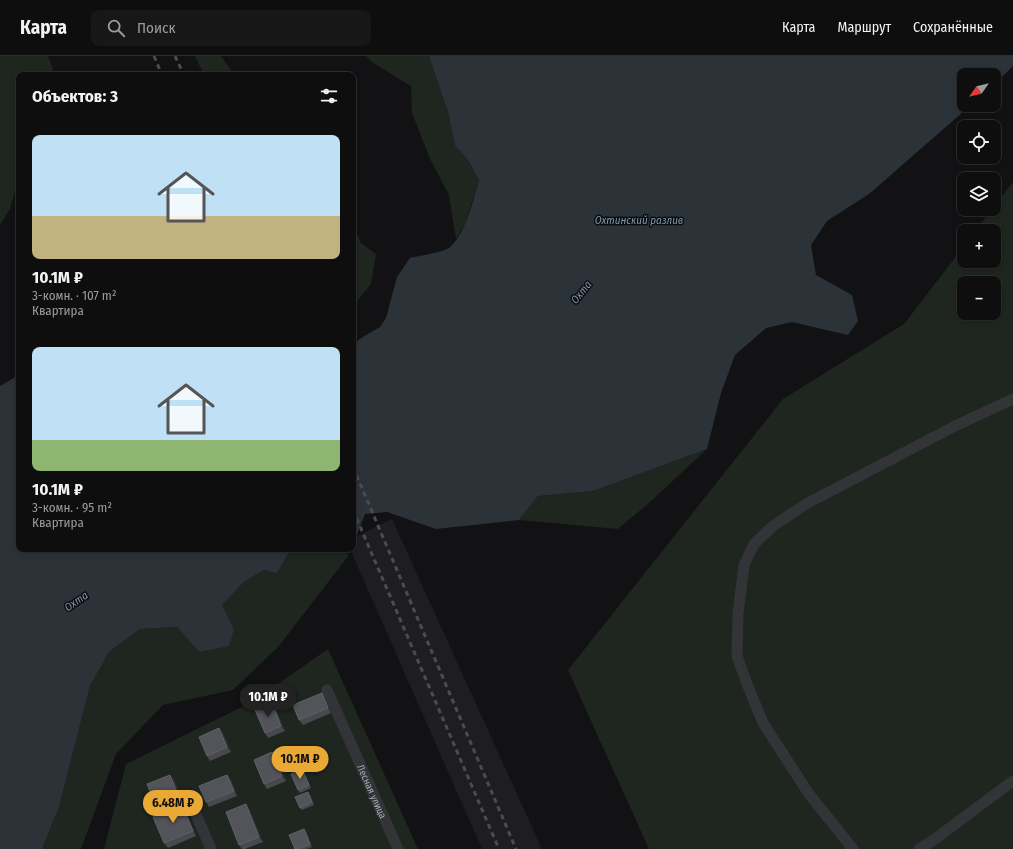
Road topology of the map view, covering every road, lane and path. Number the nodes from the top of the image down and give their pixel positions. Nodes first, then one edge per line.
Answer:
1 (1013, 399) edge
2 (327, 690) dead end
3 (1013, 781) edge
4 (191, 803) dead end
5 (211, 849) edge
6 (398, 849) edge
7 (853, 849) edge
8 (919, 849) edge

1 - 7 lane
2 - 6 lane, Лесная улица
3 - 8 lane
4 - 5 lane

